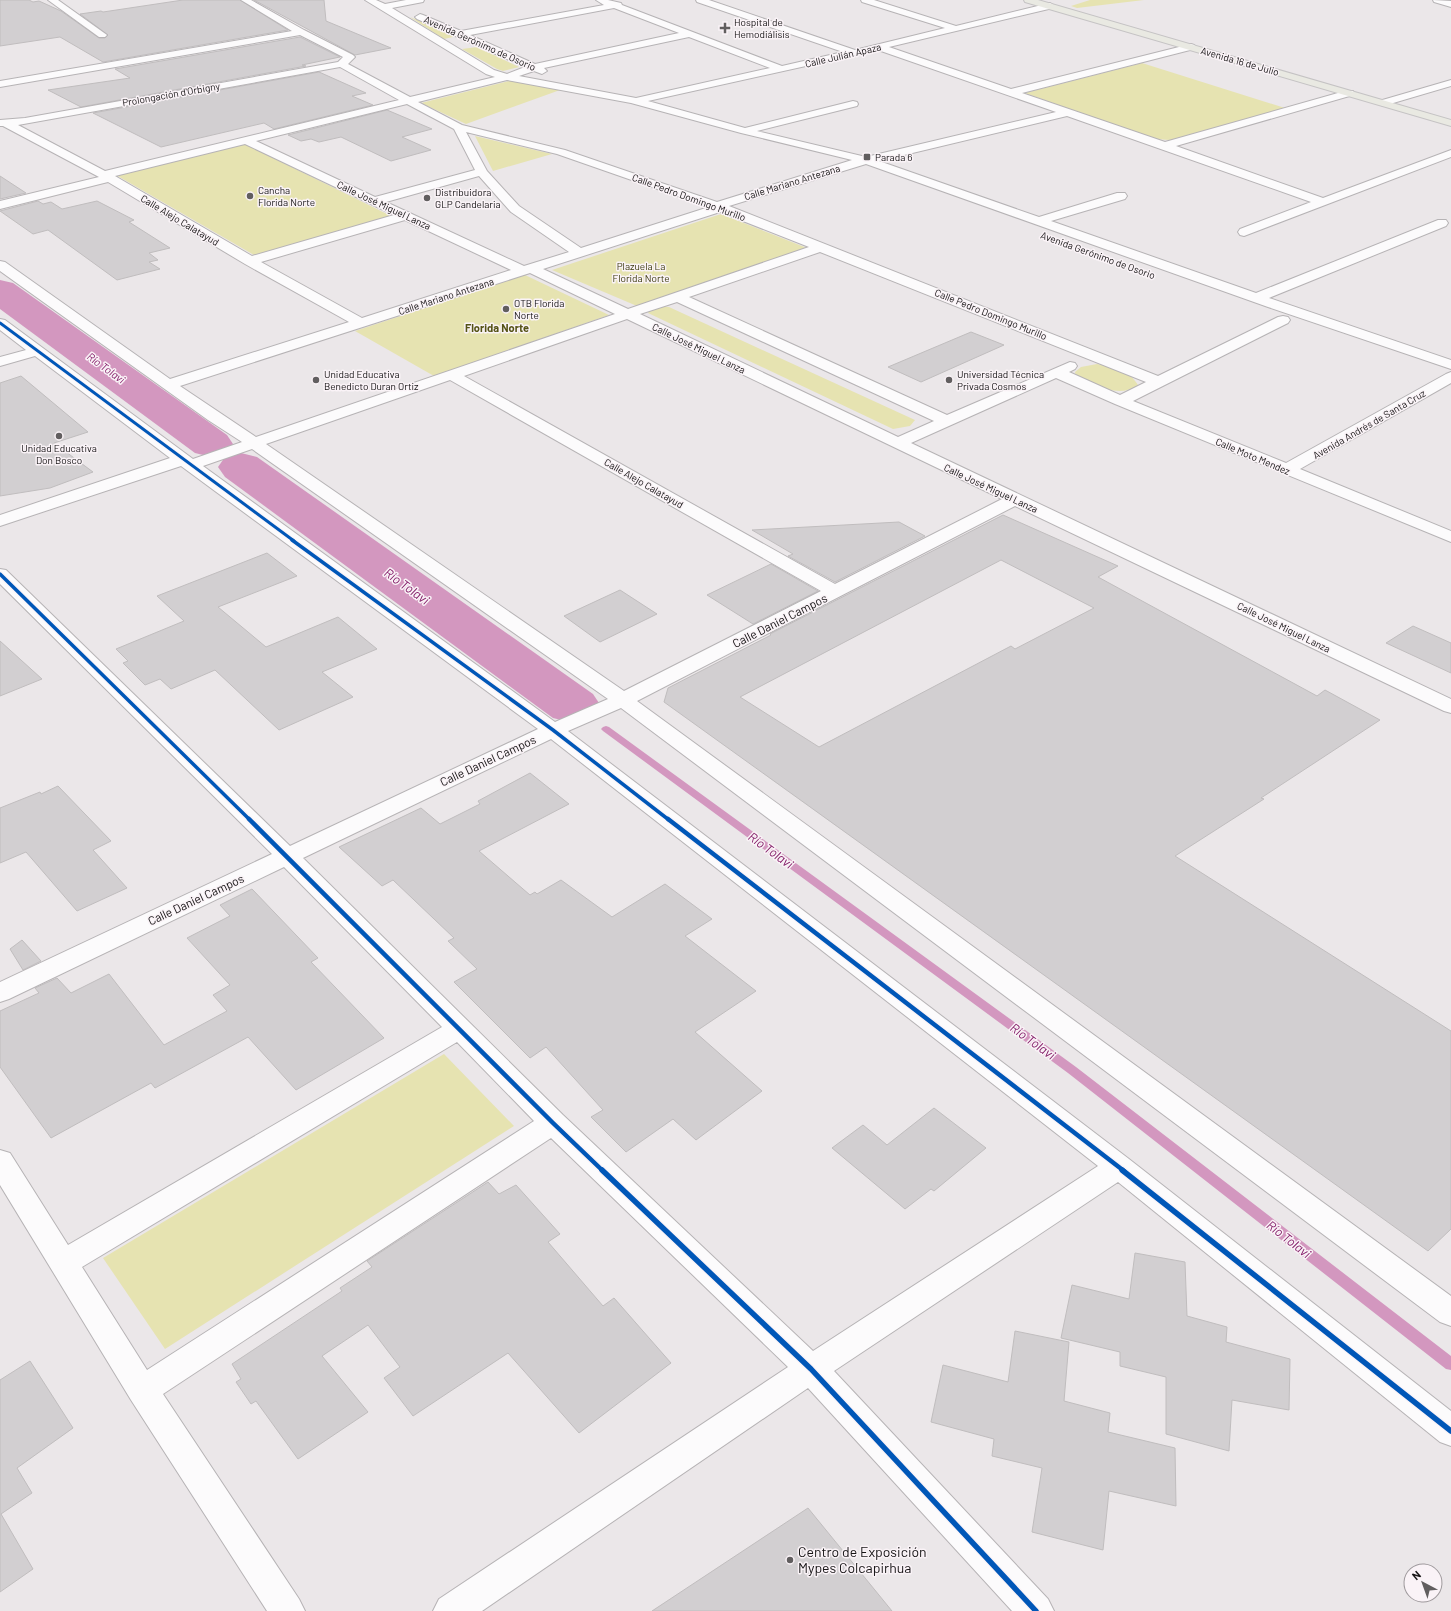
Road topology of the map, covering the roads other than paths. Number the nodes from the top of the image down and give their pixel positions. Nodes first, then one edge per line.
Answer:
1 (52, 0) edge
2 (245, 0) edge
3 (420, 0) edge
4 (600, 0) edge
5 (700, 0) edge
6 (865, 0) edge
7 (1028, 0) edge
8 (1061, 0) edge
9 (1437, 0) edge
10 (636, 1) dead end
11 (383, 3) edge
12 (737, 3) dead end
13 (1451, 4) edge
14 (614, 5) junction
15 (1046, 5) junction
16 (718, 6) junction
17 (953, 28) junction
18 (301, 32) junction
19 (462, 34) junction
20 (690, 34) junction
21 (102, 35) dead end
22 (477, 41) junction
23 (448, 46) junction
24 (1191, 47) junction
25 (878, 48) junction
26 (854, 53) junction
27 (341, 64) junction
28 (536, 67) junction
29 (781, 69) junction
30 (507, 77) junction
31 (1451, 83) edge
32 (0, 84) edge
33 (575, 89) junction
34 (1012, 92) junction
35 (1349, 93) junction
36 (409, 101) junction
37 (636, 101) junction
38 (1383, 102) junction
39 (853, 104) dead end
40 (1065, 112) junction
41 (1, 120) edge
42 (1451, 123) edge
43 (458, 126) junction
44 (745, 131) junction
45 (245, 140) junction
46 (1165, 146) junction
47 (1451, 153) edge
48 (869, 161) junction
49 (847, 165) junction
50 (482, 172) junction
51 (106, 177) junction
52 (1121, 196) dead end
53 (374, 201) junction
54 (1323, 202) junction
55 (0, 205) edge
56 (719, 206) junction
57 (405, 216) junction
58 (1038, 221) junction
59 (1442, 224) dead end
60 (1244, 232) dead end
61 (821, 247) junction
62 (580, 253) junction
63 (250, 261) junction
64 (0, 265) edge
65 (527, 270) junction
66 (678, 297) junction
67 (1256, 298) junction
68 (1228, 302) dead end
69 (1265, 310) junction
70 (628, 314) junction
71 (1283, 320) junction
72 (0, 323) edge
73 (361, 323) junction
74 (38, 351) junction
75 (1094, 355) junction
76 (1399, 360) dead end
77 (0, 362) edge
78 (1056, 372) junction
79 (452, 374) junction
80 (1448, 374) edge
81 (1159, 382) junction
82 (170, 384) junction
83 (1120, 401) junction
84 (947, 421) junction
85 (254, 443) junction
86 (898, 443) junction
87 (188, 462) junction
88 (1287, 470) junction
89 (1015, 499) junction
90 (0, 521) edge
91 (1451, 537) edge
92 (0, 574) edge
93 (836, 592) junction
94 (623, 700) junction
95 (1451, 707) edge
96 (553, 730) junction
97 (286, 856) junction
98 (0, 993) edge
99 (459, 1029) junction
100 (553, 1123) junction
101 (0, 1161) edge
102 (1119, 1168) junction
103 (63, 1263) junction
104 (1451, 1313) edge
105 (811, 1369) junction
106 (142, 1390) junction
107 (1451, 1432) edge
108 (287, 1611) edge
109 (451, 1611) edge
110 (1036, 1611) edge

1 - 21 street
2 - 18 street
3 - 11 street
4 - 14 street
5 - 16 street
6 - 17 street
7 - 15 main road, Avenida 16 de Julio
8 - 15 street, Calle Julián Apaza
9 - 13 street
10 - 14 street
11 - 19 street, Avenida Gerónimo de Osorio
11 - 23 street, Avenida Gerónimo de Osorio
12 - 16 street
14 - 19 street
14 - 20 street
15 - 17 street, Calle Julián Apaza
15 - 24 main road, Avenida 16 de Julio
16 - 26 street
17 - 25 street, Calle Julián Apaza
18 - 27 street
18 - 32 street
19 - 22 street, Avenida Gerónimo de Osorio
20 - 28 street
20 - 29 street
22 - 23 street
22 - 28 street, Avenida Gerónimo de Osorio
23 - 30 street, Avenida Gerónimo de Osorio
24 - 34 street
24 - 35 main road, Avenida 16 de Julio
25 - 26 street, Calle Julián Apaza
25 - 34 street
26 - 29 street, Calle Julián Apaza
27 - 36 street, Calle Pedro Domingo Murillo
27 - 41 street, Prolongación d'Orbigny
28 - 30 street
28 - 33 street, Avenida Gerónimo de Osorio
29 - 37 street, Calle Julián Apaza
30 - 33 street, Avenida Gerónimo de Osorio
30 - 36 street
31 - 38 street
33 - 37 street, Avenida Gerónimo de Osorio
34 - 40 street
35 - 38 main road, Avenida 16 de Julio
35 - 46 street
36 - 43 street, Calle Pedro Domingo Murillo
36 - 45 street
37 - 44 street, Avenida Gerónimo de Osorio
38 - 42 main road, Avenida 16 de Julio
39 - 44 street
40 - 46 street
40 - 48 street, Calle Mariano Antezana
41 - 51 street, Calle Alejo Calatayud
43 - 50 street
43 - 56 street, Calle Pedro Domingo Murillo
44 - 48 street, Avenida Gerónimo de Osorio
44 - 49 street, Avenida Gerónimo de Osorio
45 - 51 street
45 - 53 street, Calle José Miguel Lanza
46 - 54 street
47 - 54 street
48 - 49 street, Calle Mariano Antezana
48 - 58 street, Avenida Gerónimo de Osorio
49 - 56 street, Calle Mariano Antezana
49 - 68 street, Avenida Gerónimo de Osorio
50 - 53 street
50 - 62 street
51 - 55 street
51 - 63 street, Calle Alejo Calatayud
52 - 58 street
53 - 57 street, Calle José Miguel Lanza
54 - 60 street
56 - 61 street, Calle Pedro Domingo Murillo
56 - 62 street, Calle Mariano Antezana
57 - 63 street
57 - 65 street, Calle José Miguel Lanza
58 - 67 street, Avenida Gerónimo de Osorio
59 - 67 street
61 - 66 street
61 - 75 street, Calle Pedro Domingo Murillo
62 - 65 street, Calle Mariano Antezana
63 - 73 street, Calle Alejo Calatayud
64 - 82 street
65 - 70 street, Calle José Miguel Lanza
65 - 73 street, Calle Mariano Antezana
66 - 70 street
66 - 84 street
67 - 69 street, Avenida Gerónimo de Osorio
69 - 71 street, Avenida Gerónimo de Osorio
69 - 80 street, Avenida Gerónimo de Osorio
70 - 79 street
70 - 86 street, Calle José Miguel Lanza
71 - 76 street, Avenida Gerónimo de Osorio
71 - 81 street
72 - 74 street
73 - 82 street, Calle Mariano Antezana
74 - 77 street
74 - 87 street
75 - 78 street
75 - 81 street, Calle Pedro Domingo Murillo
78 - 83 street, Calle Moto Mendez
78 - 84 street
79 - 85 street
79 - 93 street, Calle Alejo Calatayud
80 - 88 street, Avenida Andrés de Santa Cruz
81 - 83 street
82 - 85 street
83 - 88 street, Calle Moto Mendez
84 - 86 street
85 - 87 street
85 - 94 street
86 - 89 street, Calle José Miguel Lanza
87 - 90 street
87 - 96 street
88 - 91 street, Calle Moto Mendez
89 - 93 street, Calle Daniel Campos
89 - 95 street, Calle José Miguel Lanza
92 - 97 street
93 - 94 street, Calle Daniel Campos
94 - 96 street, Calle Daniel Campos
94 - 104 street
96 - 97 street, Calle Daniel Campos
96 - 102 street
97 - 98 street, Calle Daniel Campos
97 - 99 street
99 - 100 street
99 - 103 street
100 - 105 street
100 - 106 street
101 - 103 street
102 - 105 street
102 - 107 street
103 - 106 street
105 - 109 street
105 - 110 street
106 - 108 street

